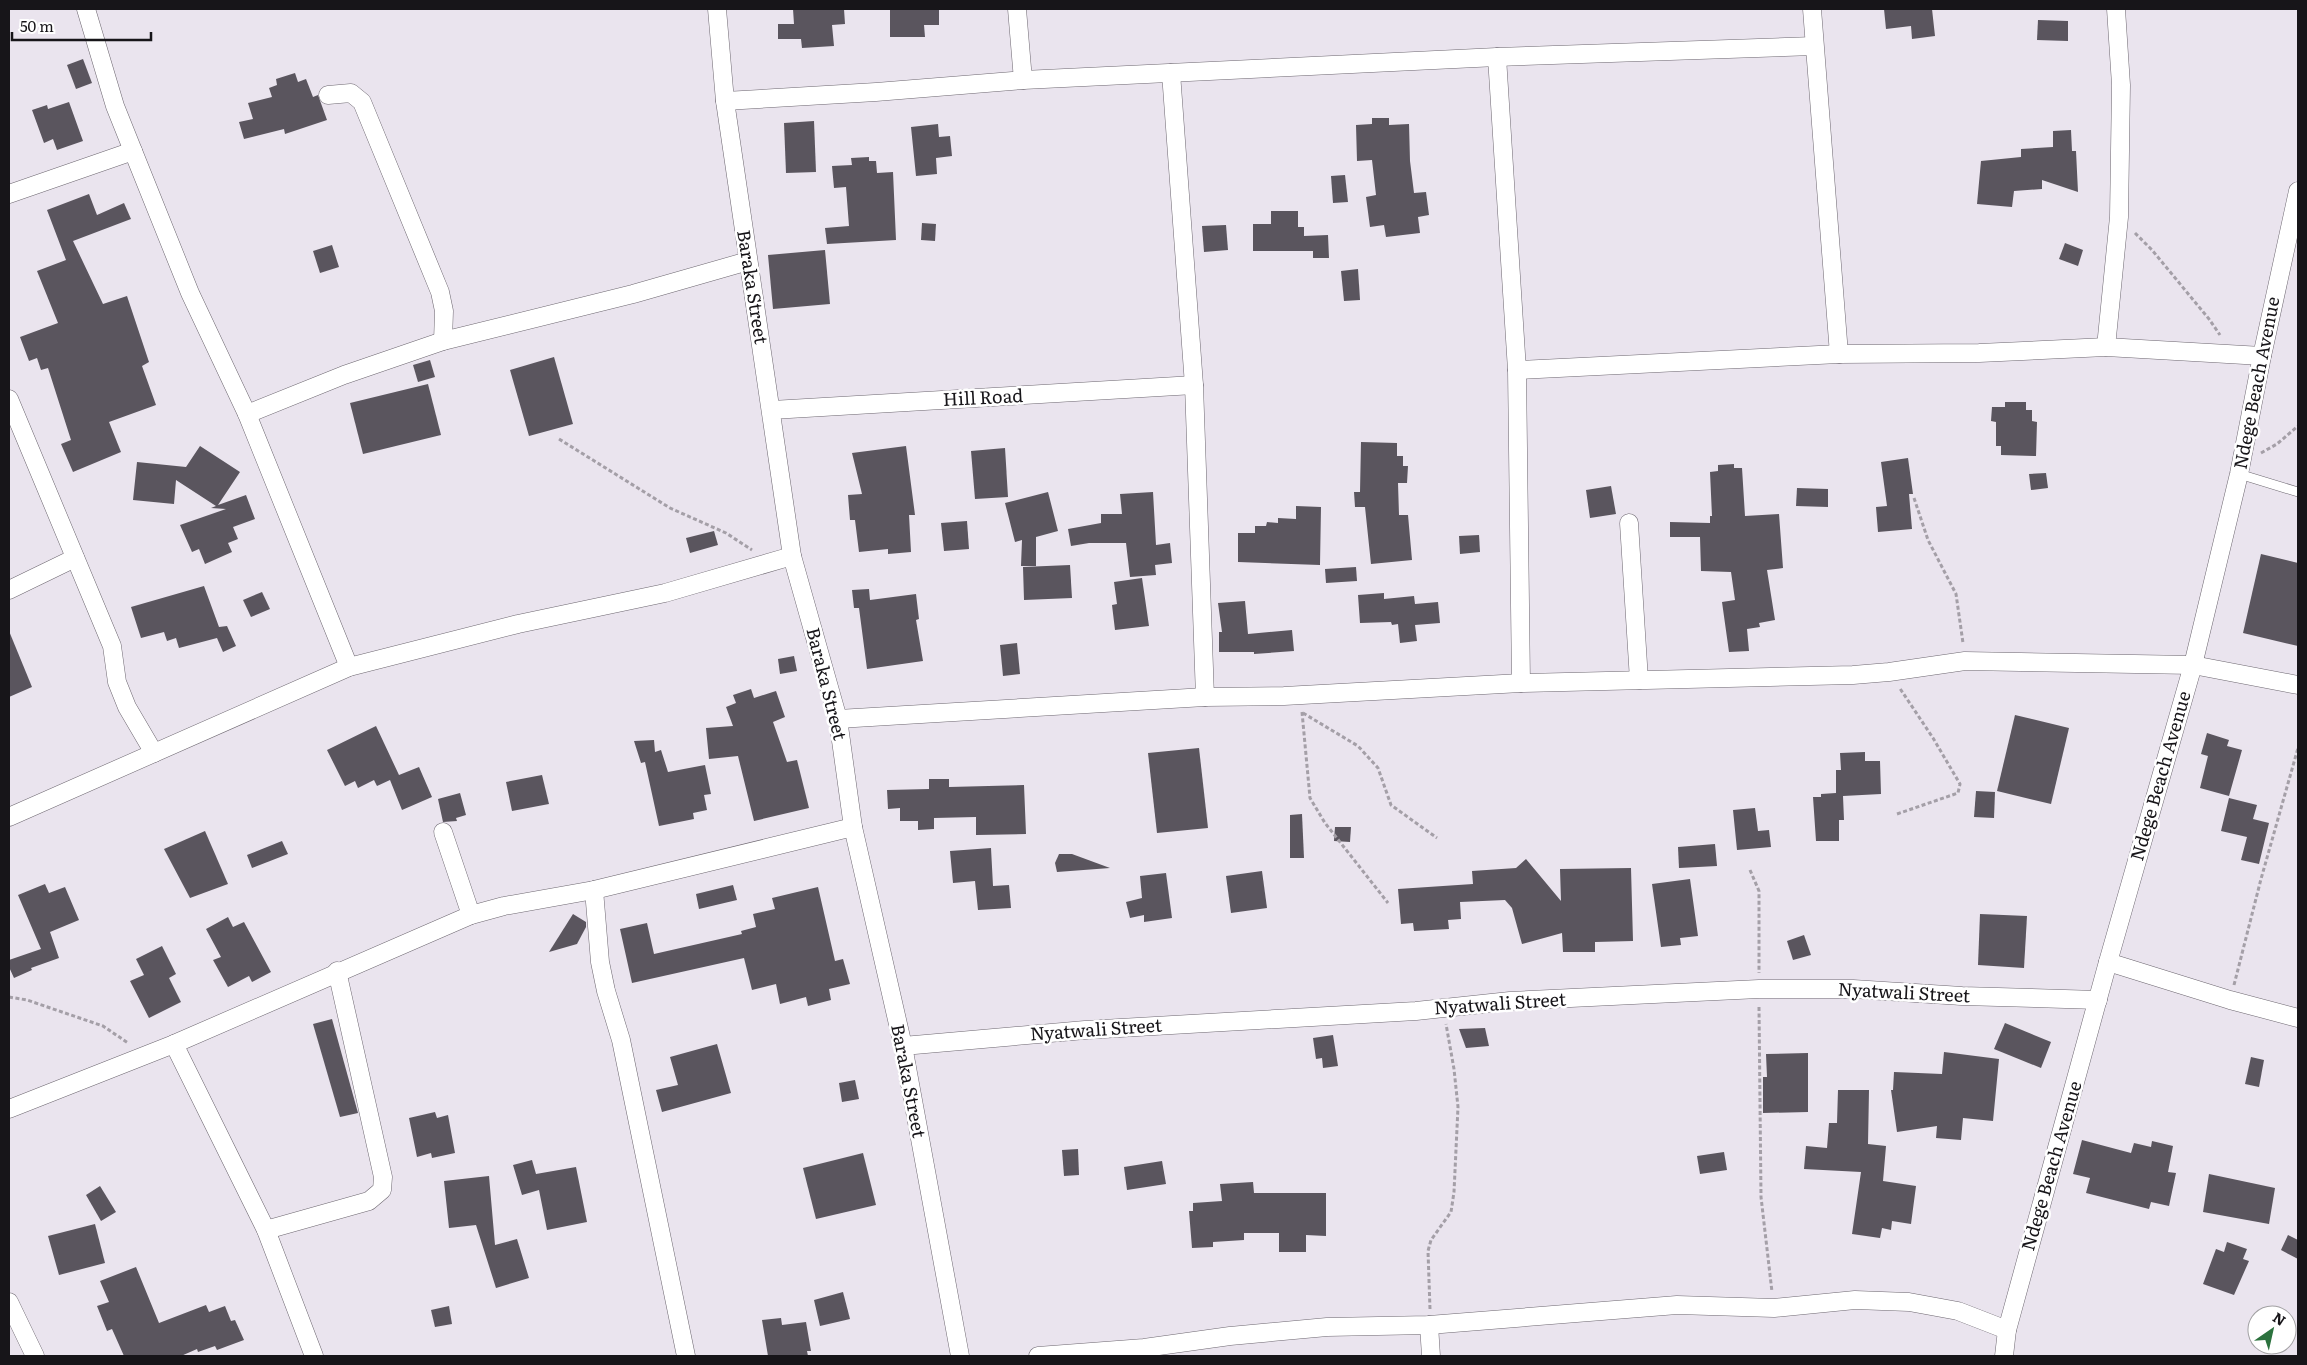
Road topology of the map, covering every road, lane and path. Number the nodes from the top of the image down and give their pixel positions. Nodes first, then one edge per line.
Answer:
1 (86, 9) edge
2 (717, 9) edge
3 (1017, 9) edge
4 (1812, 9) edge
5 (2116, 9) edge
6 (1814, 46) junction
7 (1497, 57) junction
8 (1171, 73) junction
9 (1023, 80) junction
10 (328, 95) dead end
11 (725, 101) junction
12 (133, 151) junction
13 (2298, 191) edge
14 (9, 194) edge
15 (2119, 217) junction
16 (748, 261) junction
17 (442, 341) junction
18 (2106, 348) junction
19 (2231, 353) junction
20 (1839, 354) junction
21 (2262, 356) junction
22 (1517, 370) junction
23 (1194, 385) junction
24 (9, 399) edge
25 (772, 410) junction
26 (247, 414) junction
27 (2298, 426) edge
28 (559, 439) dead end
29 (2240, 469) junction
30 (2298, 492) edge
31 (1914, 498) dead end
32 (1629, 523) dead end
33 (792, 556) junction
34 (75, 558) junction
35 (770, 561) junction
36 (9, 590) edge
37 (1965, 661) junction
38 (2193, 665) junction
39 (349, 667) junction
40 (1889, 672) junction
41 (1639, 680) junction
42 (1521, 683) junction
43 (2298, 685) edge
44 (1284, 696) junction
45 (1205, 697) junction
46 (1302, 712) junction
47 (838, 719) junction
48 (2298, 748) edge
49 (154, 753) junction
50 (1897, 814) dead end
51 (9, 817) edge
52 (853, 827) junction
53 (443, 832) dead end
54 (1437, 838) dead end
55 (1750, 870) dead end
56 (594, 890) junction
57 (1388, 904) dead end
58 (471, 915) junction
59 (2108, 962) junction
60 (337, 971) junction
61 (1759, 990) junction
62 (9, 997) edge
63 (2098, 1000) junction
64 (2230, 1000) junction
65 (1443, 1008) junction
66 (2298, 1018) edge
67 (174, 1044) junction
68 (903, 1046) junction
69 (146, 1055) junction
70 (9, 1109) edge
71 (266, 1230) junction
72 (9, 1302) edge
73 (1774, 1308) junction
74 (1429, 1325) junction
75 (2007, 1330) junction
76 (35, 1356) edge
77 (314, 1356) edge
78 (686, 1356) edge
79 (960, 1356) edge
80 (1038, 1356) edge
81 (1431, 1356) edge
82 (2004, 1356) edge

1 - 12 street
2 - 11 street, Baraka Street
3 - 9 street
4 - 6 street
5 - 15 street
6 - 7 street
6 - 20 street
7 - 8 street
7 - 22 street
8 - 9 street
8 - 23 street
9 - 11 street
10 - 17 street
11 - 16 street, Baraka Street
12 - 14 street
12 - 26 street
13 - 21 street, Ndege Beach Avenue
15 - 18 street
15 - 19 path
16 - 17 street
16 - 25 street, Baraka Street
17 - 26 street
18 - 19 street
18 - 20 street
19 - 21 street
20 - 22 street
21 - 29 street, Ndege Beach Avenue
22 - 42 street
23 - 25 street, Hill Road
23 - 45 street
24 - 34 street
25 - 33 street, Baraka Street
26 - 39 street
27 - 29 path
28 - 35 path
29 - 30 lane
29 - 38 street, Ndege Beach Avenue
31 - 37 path
32 - 41 street
33 - 35 street
33 - 47 street, Baraka Street
34 - 36 street
34 - 49 street
35 - 39 street
37 - 38 street
37 - 40 street
38 - 43 street
38 - 59 street, Ndege Beach Avenue
39 - 49 street
40 - 41 street
40 - 50 path
41 - 42 street
42 - 44 street
44 - 45 street
44 - 46 path
45 - 47 street
46 - 54 path
46 - 57 path
47 - 52 street, Baraka Street
48 - 64 path
49 - 51 street
52 - 56 street
52 - 68 street, Baraka Street
53 - 58 street
55 - 61 path
56 - 58 street
56 - 78 street
58 - 60 street
59 - 63 street, Ndege Beach Avenue
59 - 64 street
60 - 67 street
60 - 71 street
61 - 63 street, Nyatwali Street
61 - 65 street, Nyatwali Street
61 - 73 path
62 - 69 path
63 - 75 street, Ndege Beach Avenue
64 - 66 street
65 - 68 street, Nyatwali Street
65 - 74 path
67 - 69 street
67 - 71 street
68 - 79 street, Baraka Street
69 - 70 street
71 - 77 street
72 - 76 street
73 - 74 street
73 - 75 street
74 - 80 street
74 - 81 street
75 - 82 street, Ndege Beach Avenue

